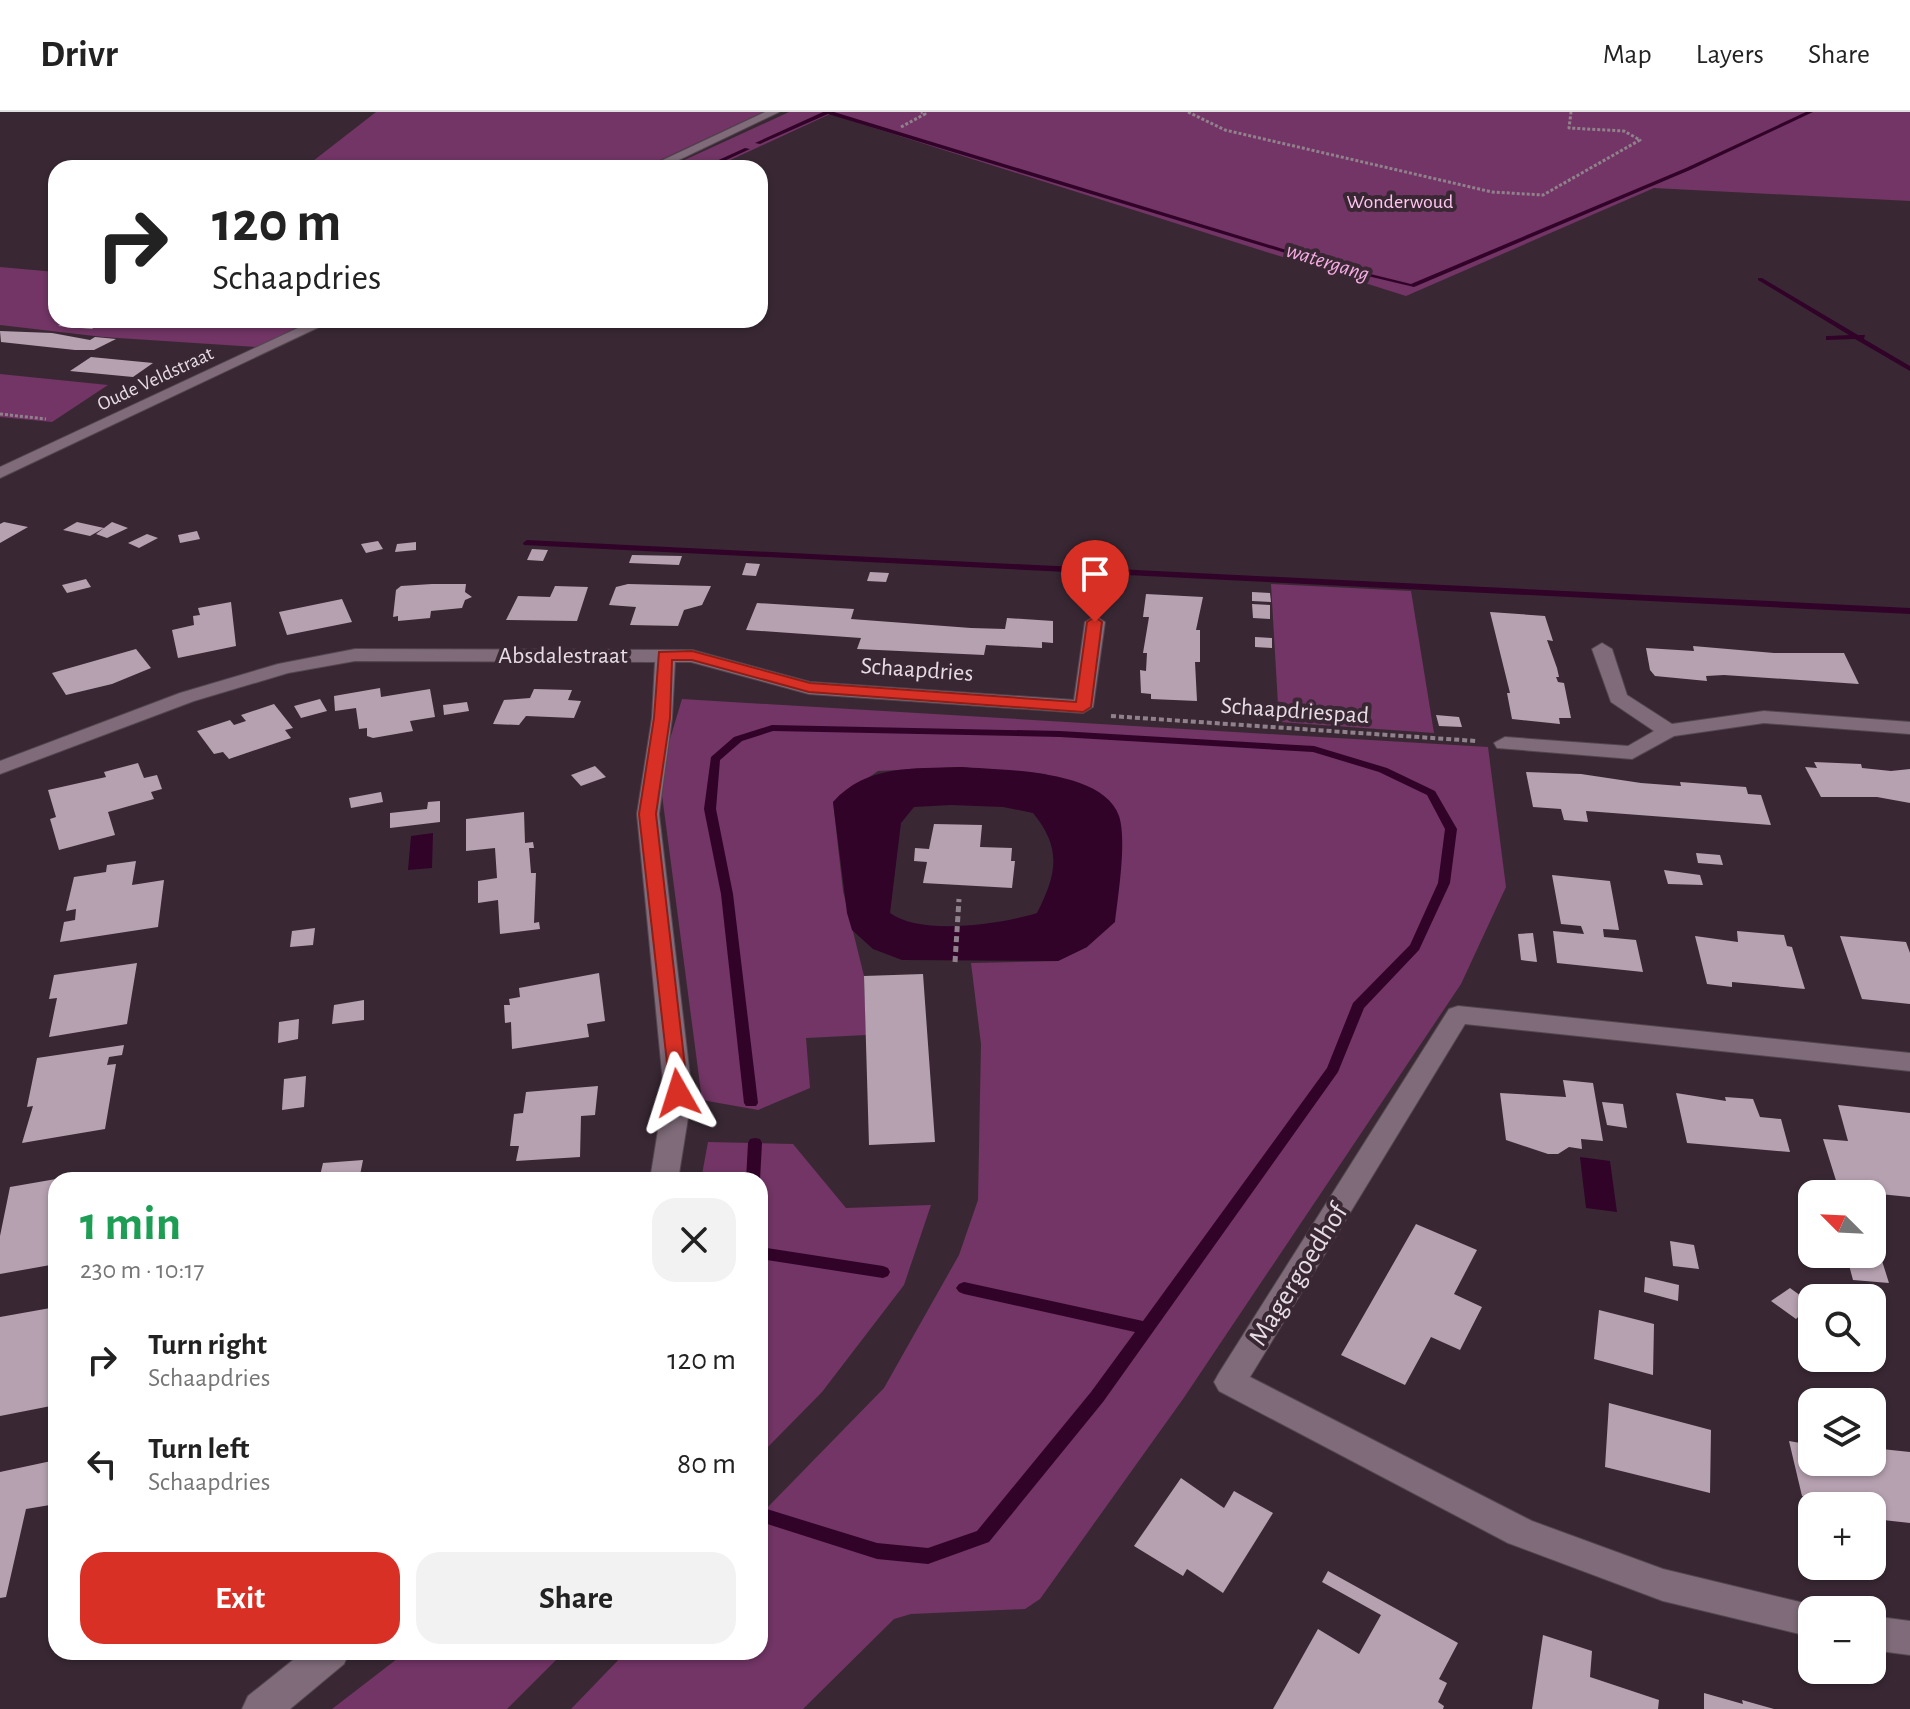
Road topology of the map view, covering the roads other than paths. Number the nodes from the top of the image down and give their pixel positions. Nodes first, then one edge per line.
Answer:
1 (774, 112) edge
2 (669, 160) edge
3 (310, 328) edge
4 (0, 473) edge
5 (1095, 622) dead end
6 (1602, 649) dead end
7 (665, 655) junction
8 (1910, 728) edge
9 (1668, 731) junction
10 (1505, 743) road end
11 (0, 768) edge
12 (1910, 1062) edge
13 (665, 1172) edge
14 (1798, 1617) edge
15 (1886, 1635) edge
16 (1910, 1638) edge
17 (321, 1660) edge
18 (261, 1709) edge

1 - 2 street
3 - 4 street, Oude Veldstraat
5 - 7 street, Schaapdries
6 - 9 street
7 - 11 street, Absdalestraat
7 - 13 street
8 - 9 street
9 - 10 street
12 - 14 street, Magergoedhof
15 - 16 street
17 - 18 street

